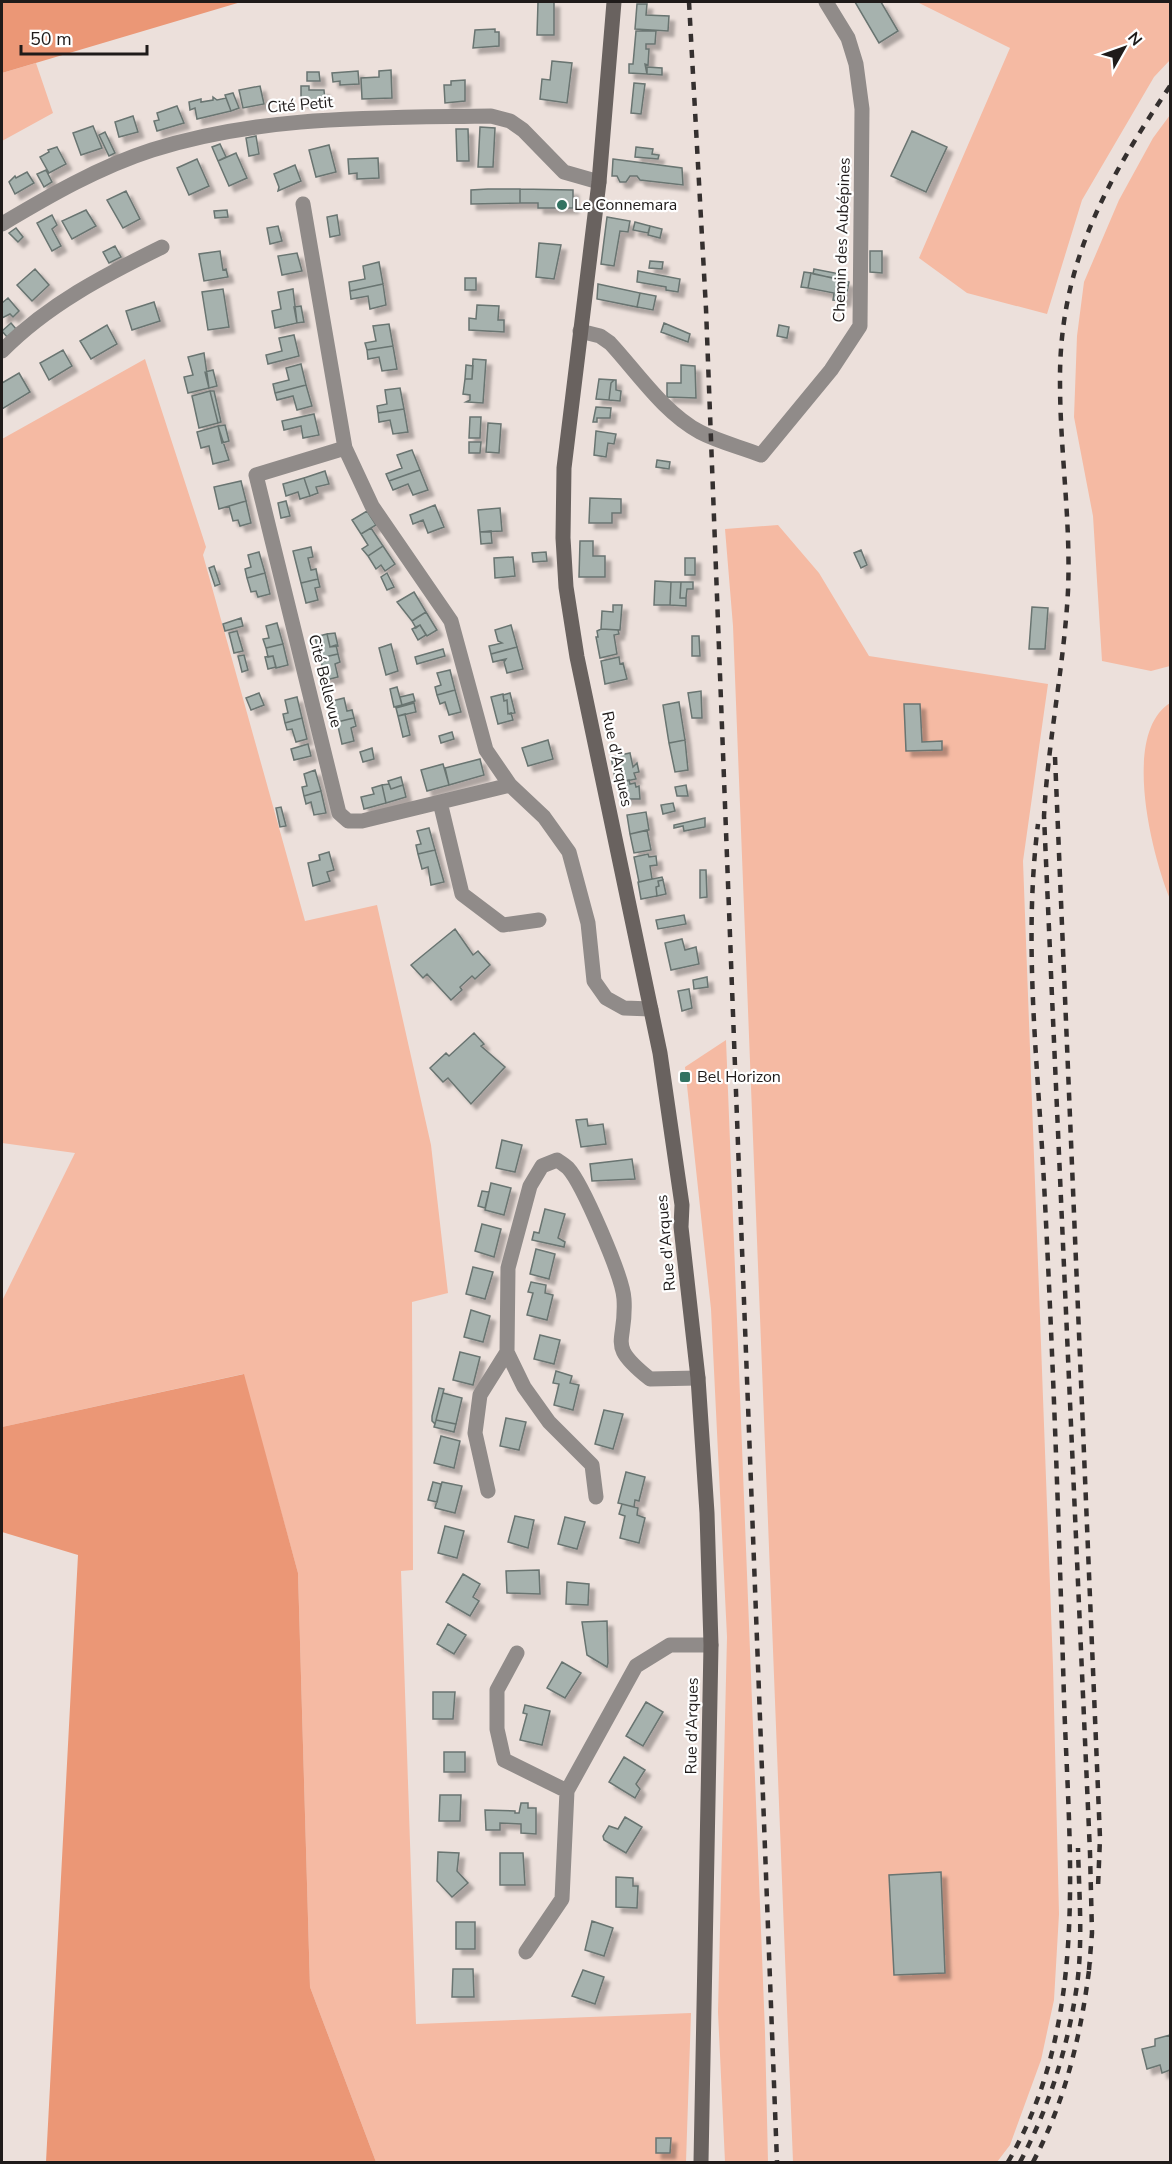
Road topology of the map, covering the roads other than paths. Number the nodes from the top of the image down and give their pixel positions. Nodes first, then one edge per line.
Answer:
1 (614, 2) edge
2 (826, 2) edge
3 (599, 182) junction
4 (303, 204) dead end
5 (2, 224) edge
6 (162, 247) dead end
7 (580, 331) junction
8 (2, 351) edge
9 (345, 448) junction
10 (510, 785) junction
11 (440, 802) junction
12 (539, 920) dead end
13 (651, 1009) junction
14 (507, 1352) junction
15 (698, 1378) junction
16 (488, 1491) dead end
17 (596, 1497) dead end
18 (711, 1645) junction
19 (517, 1653) dead end
20 (567, 1791) junction
21 (526, 1952) dead end
22 (702, 2163) edge

1 - 3 main road, Rue d'Arques
2 - 7 street, Chemin des Aubépines
3 - 5 street, Cité Petit
3 - 7 main road, Rue d'Arques
4 - 9 street
6 - 8 street
7 - 13 main road, Rue d'Arques
9 - 10 street
9 - 11 street, Cité Bellevue
10 - 11 street, Cité Bellevue
10 - 13 street
11 - 12 street
13 - 15 main road, Rue d'Arques
14 - 15 street
14 - 16 street
14 - 17 street
15 - 18 main road, Rue d'Arques
18 - 20 street
18 - 22 main road, Rue d'Arques
19 - 20 street
20 - 21 street

